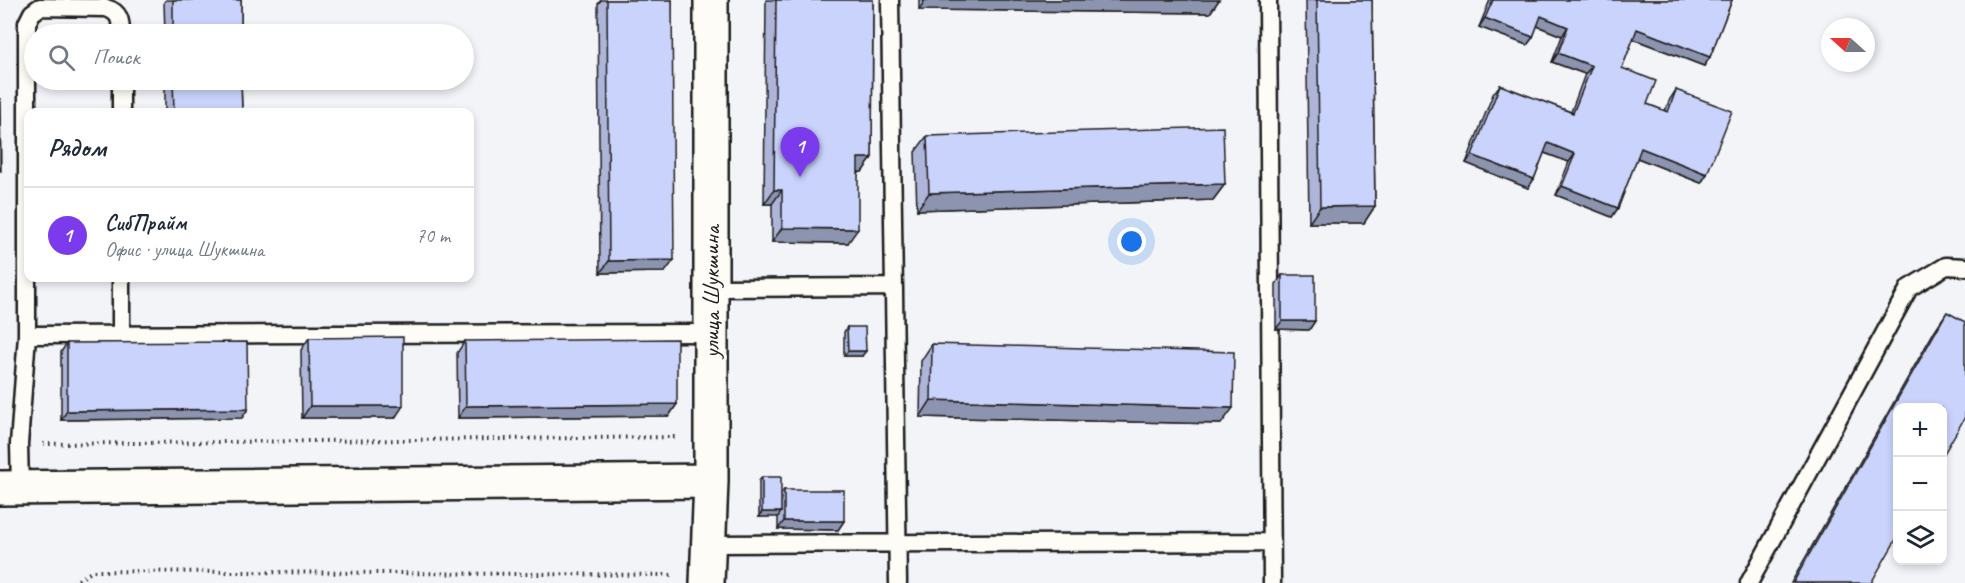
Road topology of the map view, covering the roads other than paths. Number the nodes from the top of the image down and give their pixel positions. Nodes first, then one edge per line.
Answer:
1 (711, 0) edge
2 (890, 0) edge
3 (1268, 0) edge
4 (27, 24) edge
5 (121, 24) edge
6 (27, 90) edge
7 (121, 90) edge
8 (27, 108) edge
9 (121, 108) edge
10 (1965, 267) edge
11 (27, 282) edge
12 (121, 282) edge
13 (711, 288) junction
14 (894, 288) junction
15 (711, 333) junction
16 (27, 334) junction
17 (121, 334) junction
18 (711, 481) junction
19 (10, 488) edge
20 (1271, 542) junction
21 (898, 543) junction
22 (707, 568) edge
23 (898, 583) edge
24 (1272, 583) edge
25 (1749, 583) edge

1 - 13 street, улица Шукшина
2 - 14 lane
3 - 20 lane
4 - 5 lane
6 - 8 lane
7 - 9 lane
10 - 25 lane
11 - 16 lane
12 - 17 lane
13 - 14 lane
13 - 15 street, улица Шукшина
14 - 21 lane
15 - 17 lane
15 - 18 street, улица Шукшина
16 - 17 lane
16 - 19 lane
18 - 19 street
18 - 22 street, улица Шукшина
20 - 21 lane
20 - 24 lane
21 - 22 lane
21 - 23 lane

